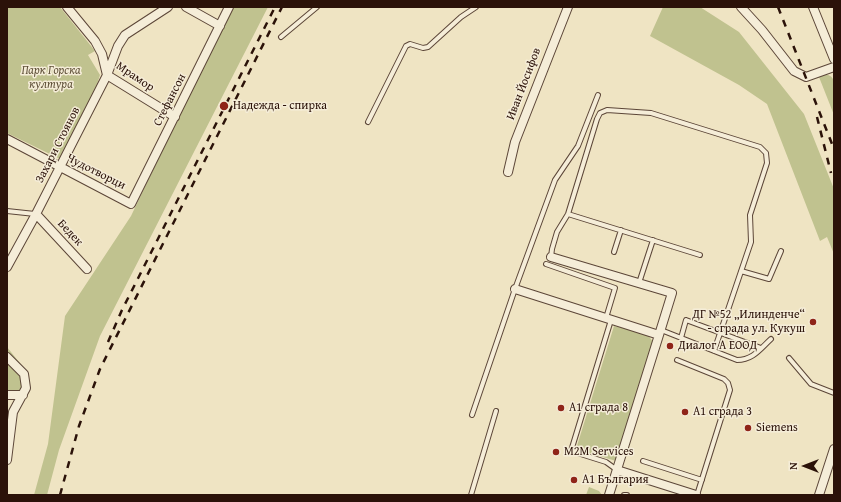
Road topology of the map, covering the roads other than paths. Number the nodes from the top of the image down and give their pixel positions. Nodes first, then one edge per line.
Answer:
1 (67, 7) edge
2 (168, 7) edge
3 (186, 7) edge
4 (229, 7) edge
5 (317, 7) edge
6 (476, 7) edge
7 (568, 7) edge
8 (741, 7) edge
9 (813, 7) edge
10 (220, 26) junction
11 (281, 37) dead end
12 (834, 59) edge
13 (833, 69) edge
14 (107, 75) junction
15 (598, 95) dead end
16 (175, 116) junction
17 (368, 122) dead end
18 (7, 140) edge
19 (60, 167) junction
20 (508, 172) dead end
21 (131, 204) joint
22 (7, 211) edge
23 (36, 214) junction
24 (568, 214) junction
25 (621, 230) junction
26 (653, 240) junction
27 (614, 252) dead end
28 (781, 252) dead end
29 (700, 255) dead end
30 (548, 260) junction
31 (7, 267) edge
32 (87, 269) dead end
33 (741, 271) junction
34 (638, 283) junction
35 (515, 289) junction
36 (609, 319) junction
37 (660, 332) junction
38 (720, 333) junction
39 (681, 338) junction
40 (771, 339) dead end
41 (761, 348) junction
42 (714, 350) junction
43 (7, 357) edge
44 (789, 358) dead end
45 (677, 360) dead end
46 (834, 393) edge
47 (23, 394) junction
48 (7, 395) edge
49 (496, 411) dead end
50 (472, 415) dead end
51 (834, 449) edge
52 (7, 460) edge
53 (643, 461) dead end
54 (617, 470) junction
55 (702, 480) junction
56 (471, 495) edge
57 (609, 495) edge
58 (624, 495) edge
59 (627, 495) edge
60 (697, 495) edge
61 (819, 495) edge

1 - 14 street, Мрамор
2 - 14 street, Захари Стоянов
3 - 10 street
4 - 10 street, Стефансон
5 - 11 lane
6 - 17 lane
7 - 20 street, Иван Йосифов
8 - 13 street
9 - 12 street
10 - 16 street, Стефансон
14 - 16 street, Мрамор
14 - 19 street, Захари Стоянов
15 - 35 lane
16 - 21 street, Стефансон
18 - 19 street, Чудотворци
19 - 21 street, Чудотворци
19 - 23 street, Захари Стоянов
22 - 23 lane
23 - 31 street, Захари Стоянов
23 - 32 street, Бедек
24 - 25 lane
24 - 30 lane
24 - 33 lane
25 - 26 lane
25 - 27 lane
26 - 29 lane
26 - 34 lane
28 - 33 lane
30 - 34 street
30 - 36 lane
33 - 38 lane
34 - 37 street
35 - 36 street
35 - 50 lane
36 - 37 street
36 - 54 lane
37 - 39 lane
37 - 54 street
38 - 39 lane
38 - 41 lane
38 - 42 lane
39 - 42 lane
40 - 41 lane
41 - 42 lane
43 - 47 street
44 - 46 lane
45 - 55 lane
47 - 48 street
47 - 52 street
49 - 56 lane
51 - 61 street
53 - 55 lane
54 - 57 street
54 - 60 street
55 - 60 lane
58 - 59 lane

